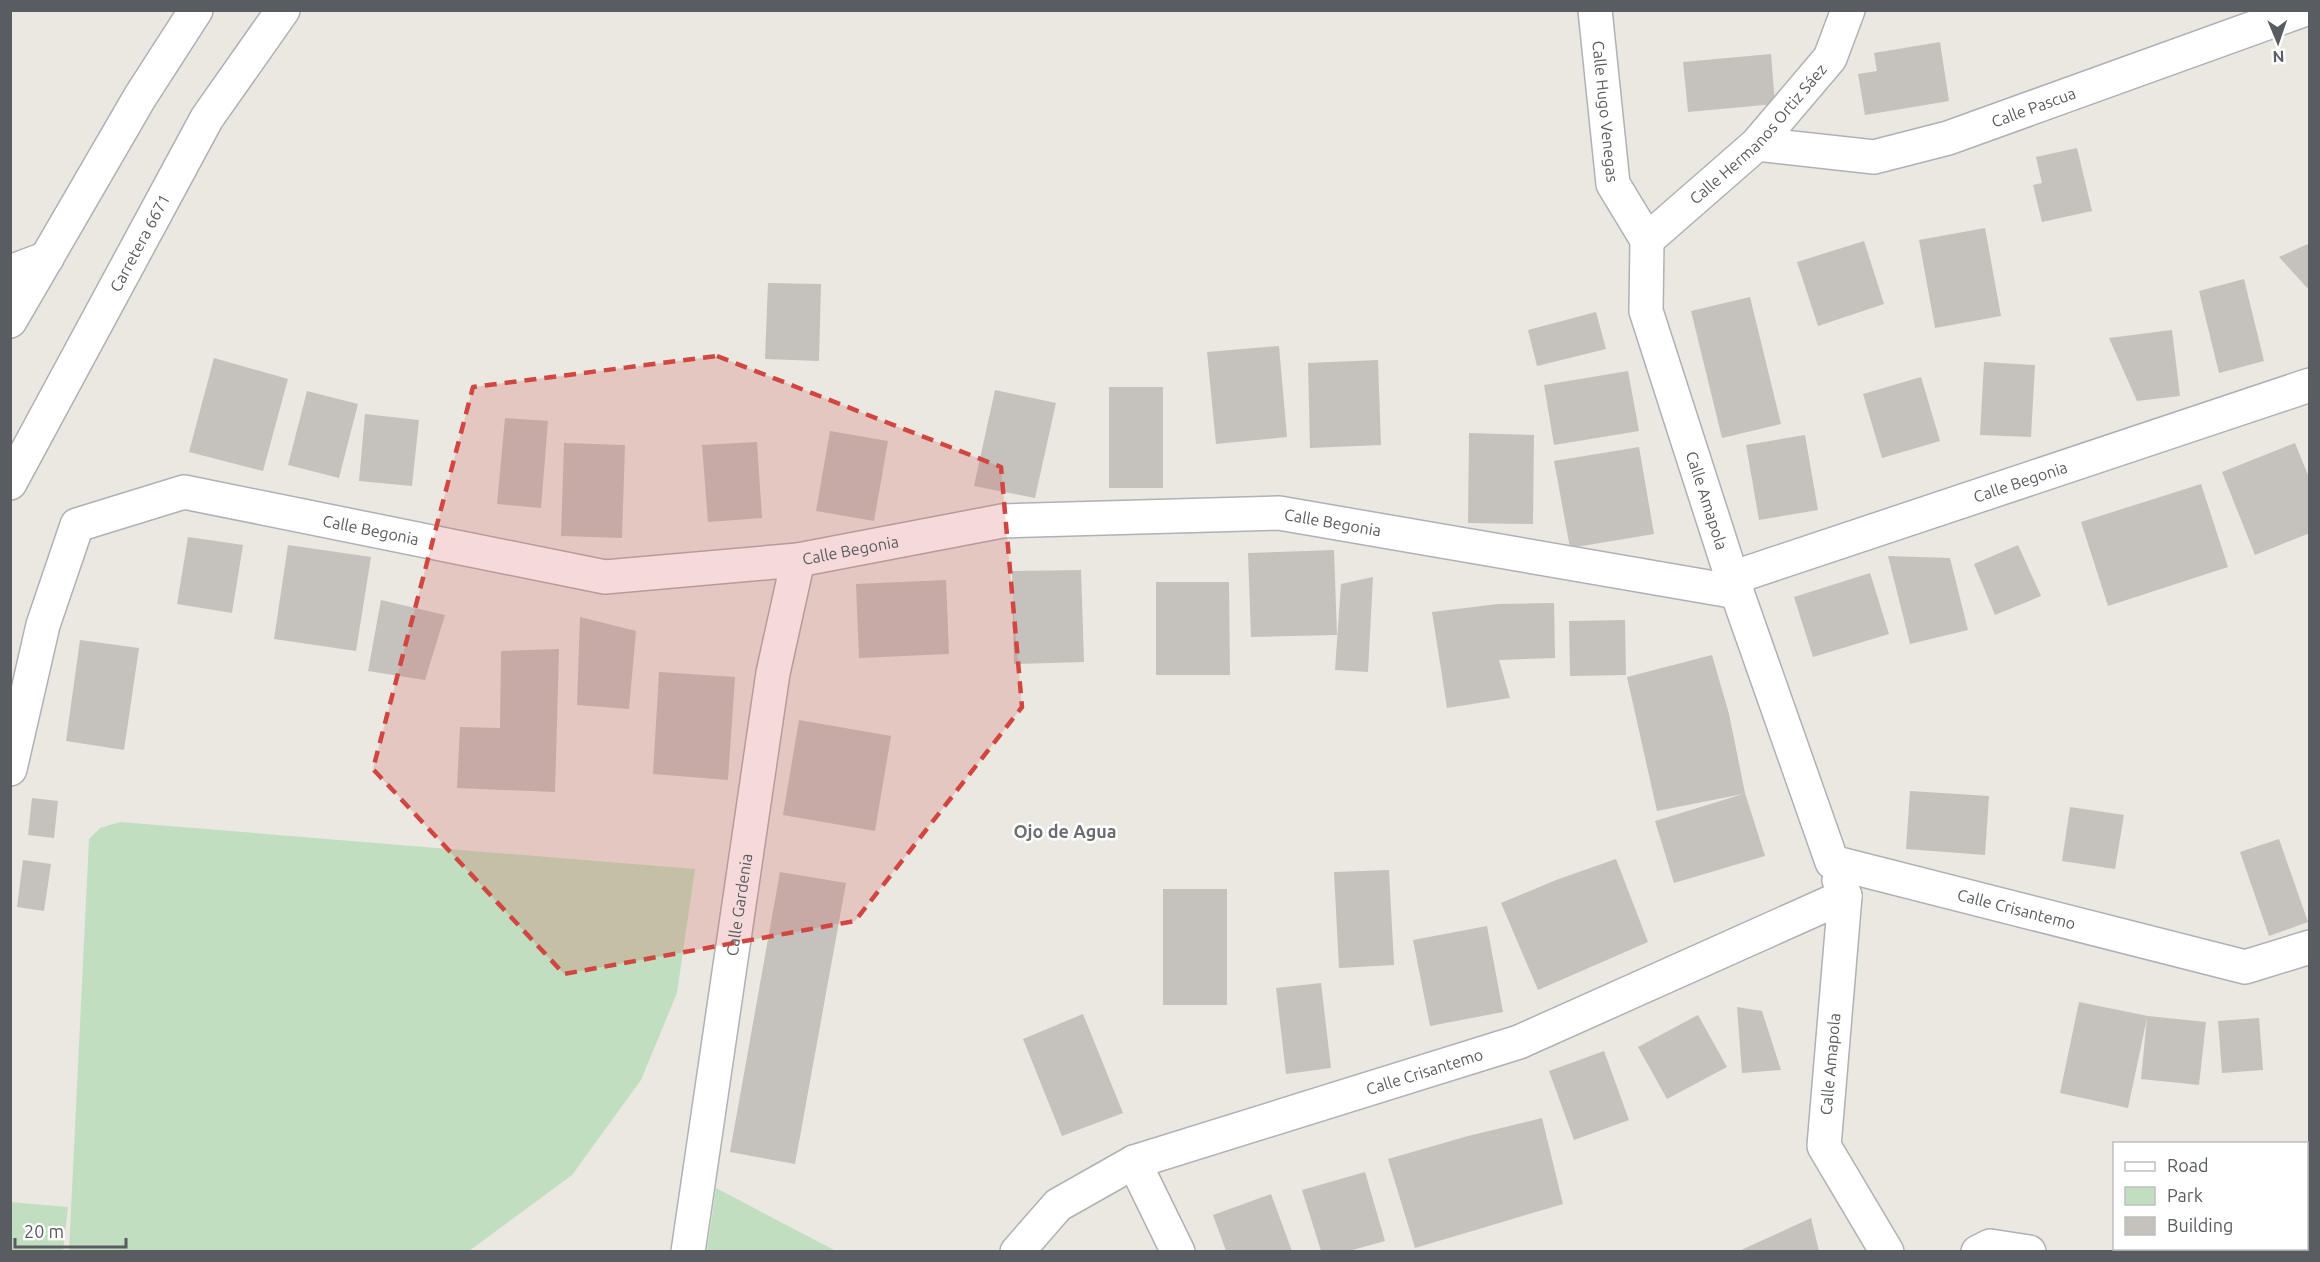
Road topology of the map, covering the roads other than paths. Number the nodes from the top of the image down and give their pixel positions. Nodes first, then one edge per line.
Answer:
1 (196, 10) edge
2 (282, 10) edge
3 (1595, 10) edge
4 (1848, 10) edge
5 (2303, 10) edge
6 (1757, 144) junction
7 (1647, 240) junction
8 (47, 258) junction
9 (10, 272) edge
10 (10, 321) edge
11 (2310, 385) edge
12 (10, 483) edge
13 (798, 560) junction
14 (1735, 585) junction
15 (10, 769) edge
16 (1832, 862) junction
17 (1845, 896) junction
18 (2310, 947) edge
19 (1134, 1162) junction
20 (688, 1251) edge
21 (1017, 1251) edge
22 (1178, 1251) edge
23 (1887, 1251) edge
24 (1978, 1251) edge
25 (2029, 1251) edge

1 - 8 street
2 - 12 street, Carretera 6671
3 - 7 street, Calle Hugo Venegas
4 - 6 street, Calle Hermanos Ortiz Sáez
5 - 6 street, Calle Pascua
6 - 7 street, Calle Hermanos Ortiz Sáez
7 - 14 street, Calle Amapola
8 - 9 street
8 - 10 street
11 - 14 street, Calle Begonia
13 - 14 street, Calle Begonia
13 - 15 street, Calle Begonia
13 - 20 street, Calle Gardenia
14 - 16 street, Calle Amapola
16 - 17 street, Calle Amapola
16 - 18 street, Calle Crisantemo
17 - 19 street, Calle Crisantemo
17 - 23 street, Calle Amapola
19 - 21 street, Calle Crisantemo
19 - 22 street
24 - 25 street

